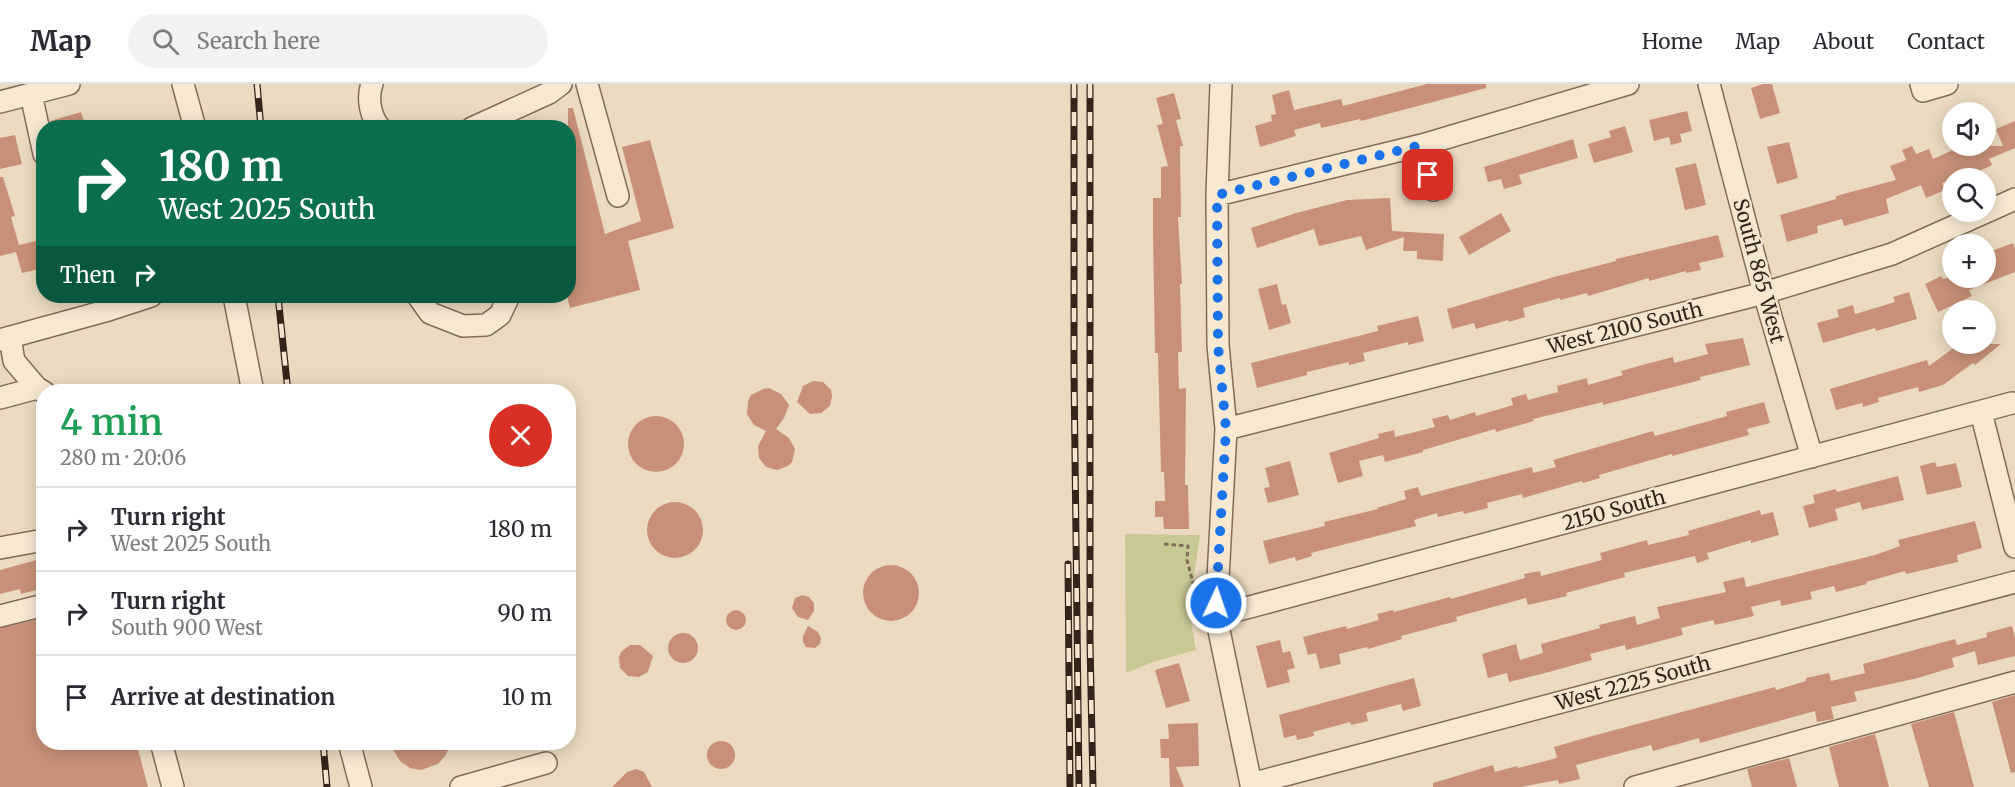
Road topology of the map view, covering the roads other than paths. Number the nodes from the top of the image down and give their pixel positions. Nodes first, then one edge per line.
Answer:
1 (69, 84) edge
2 (183, 84) edge
3 (372, 84) edge
4 (561, 84) edge
5 (587, 84) edge
6 (1221, 84) edge
7 (1628, 84) edge
8 (1709, 84) edge
9 (1921, 84) edge
10 (1947, 84) edge
11 (31, 94) junction
12 (0, 102) edge
13 (37, 120) edge
14 (193, 120) edge
15 (374, 120) edge
16 (490, 120) edge
17 (1422, 145) junction
18 (1433, 190) dead end
19 (1217, 195) junction
20 (618, 196) dead end
21 (2015, 199) edge
22 (1764, 293) junction
23 (130, 303) edge
24 (235, 303) edge
25 (423, 303) edge
26 (506, 303) edge
27 (5, 339) edge
28 (251, 384) edge
29 (36, 386) edge
30 (36, 391) edge
31 (0, 398) edge
32 (2012, 403) dead end
33 (1981, 412) junction
34 (1226, 429) junction
35 (1812, 457) junction
36 (36, 541) edge
37 (2015, 547) edge
38 (0, 548) edge
39 (2015, 582) edge
40 (36, 606) edge
41 (0, 616) edge
42 (1216, 616) junction
43 (2015, 682) edge
44 (163, 750) edge
45 (351, 750) edge
46 (546, 763) dead end
47 (173, 787) edge
48 (361, 787) edge
49 (461, 787) edge
50 (1635, 787) edge

1 - 11 street
2 - 14 street
3 - 15 street
4 - 16 street
5 - 20 street
6 - 19 street
7 - 17 street
8 - 22 street, South 865 West
9 - 10 street
11 - 12 street
11 - 13 street
17 - 18 street
17 - 19 street
19 - 34 street
21 - 22 street, West 2100 South
22 - 34 street, West 2100 South
22 - 35 street, South 865 West
23 - 27 street
24 - 28 street
25 - 26 street
27 - 29 street
30 - 31 street
32 - 33 street, 2150 South
33 - 35 street, 2150 South
33 - 37 street
34 - 42 street
35 - 42 street, 2150 South
36 - 38 street
39 - 42 street, West 2225 South
40 - 41 street
43 - 50 street
44 - 47 street
45 - 48 street
46 - 49 street

